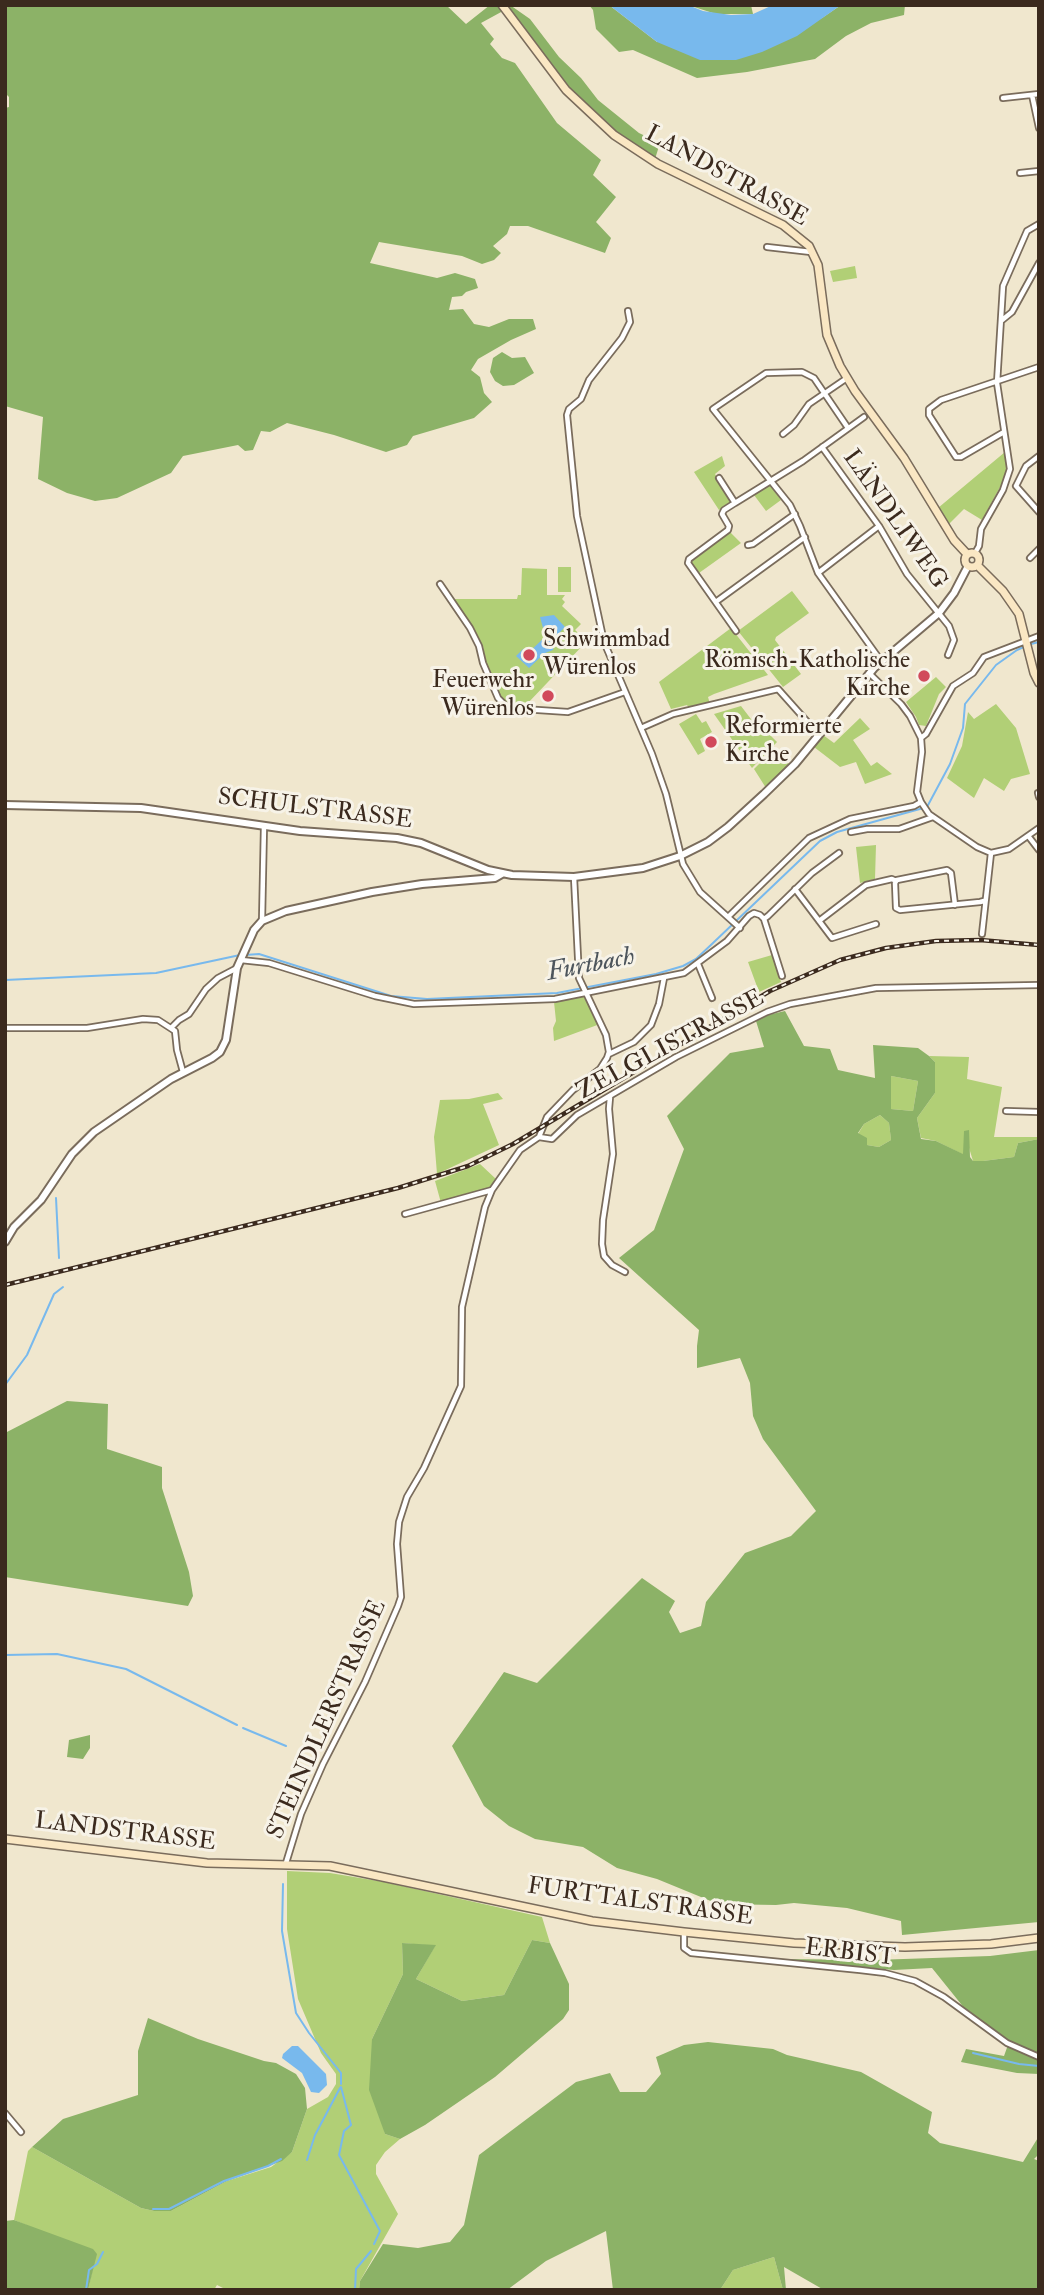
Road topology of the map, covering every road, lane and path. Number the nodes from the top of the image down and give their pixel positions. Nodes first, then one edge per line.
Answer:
1 (502, 5) edge
2 (1032, 94) junction
3 (1039, 94) edge
4 (1003, 98) dead end
5 (1039, 128) edge
6 (1039, 171) edge
7 (1020, 173) dead end
8 (1039, 224) edge
9 (767, 247) dead end
10 (813, 251) junction
11 (1039, 263) edge
12 (628, 311) dead end
13 (1001, 321) junction
14 (1039, 368) edge
15 (847, 378) junction
16 (996, 383) junction
17 (824, 393) junction
18 (864, 417) dead end
19 (848, 428) junction
20 (1004, 432) junction
21 (783, 434) dead end
22 (822, 447) junction
23 (1039, 456) edge
24 (719, 478) dead end
25 (772, 481) junction
26 (1006, 485) junction
27 (1016, 486) junction
28 (735, 503) junction
29 (1039, 512) edge
30 (794, 514) junction
31 (879, 526) junction
32 (805, 537) junction
33 (748, 545) dead end
34 (1039, 549) edge
35 (971, 554) junction
36 (1030, 558) dead end
37 (977, 565) junction
38 (968, 566) junction
39 (818, 573) junction
40 (440, 584) dead end
41 (717, 601) junction
42 (939, 613) junction
43 (736, 631) dead end
44 (1039, 636) edge
45 (1026, 643) junction
46 (948, 655) dead end
47 (881, 661) junction
48 (869, 673) junction
49 (1039, 683) edge
50 (625, 692) junction
51 (641, 728) junction
52 (819, 735) junction
53 (921, 738) junction
54 (5, 805) edge
55 (923, 806) junction
56 (865, 817) junction
57 (933, 817) junction
58 (264, 826) junction
59 (867, 828) junction
60 (1039, 828) edge
61 (851, 832) dead end
62 (1029, 837) junction
63 (1039, 850) edge
64 (839, 853) dead end
65 (991, 853) junction
66 (680, 856) junction
67 (502, 874) junction
68 (574, 877) junction
69 (896, 881) junction
70 (795, 890) junction
71 (984, 901) junction
72 (955, 905) junction
73 (730, 917) junction
74 (764, 919) junction
75 (262, 920) junction
76 (819, 921) junction
77 (876, 924) dead end
78 (739, 927) junction
79 (982, 934) dead end
80 (242, 956) junction
81 (698, 964) junction
82 (237, 968) junction
83 (782, 976) dead end
84 (664, 978) junction
85 (1039, 985) edge
86 (584, 992) junction
87 (712, 998) dead end
88 (172, 1027) junction
89 (5, 1028) edge
90 (609, 1054) junction
91 (183, 1072) junction
92 (610, 1097) junction
93 (598, 1103) junction
94 (609, 1109) junction
95 (1006, 1111) dead end
96 (1039, 1112) edge
97 (539, 1137) junction
98 (492, 1189) junction
99 (405, 1214) dead end
100 (5, 1242) edge
101 (625, 1272) dead end
102 (5, 1839) edge
103 (286, 1863) junction
104 (240, 1864) joint
105 (684, 1932) junction
106 (1039, 1938) edge
107 (1039, 2057) edge
108 (7, 2114) edge
109 (21, 2132) dead end

1 - 10 main road, LANDSTRASSE
2 - 3 street
2 - 4 street
2 - 5 street
6 - 7 street
8 - 13 street
9 - 10 street
10 - 15 main road, LANDSTRASSE
11 - 13 street
12 - 50 street
13 - 16 street
14 - 16 street
15 - 17 street
15 - 35 main road, LANDSTRASSE
16 - 20 street
16 - 20 street
17 - 19 street
17 - 21 street
17 - 25 street
18 - 19 street
19 - 22 street
20 - 26 street
22 - 25 street
22 - 31 street, LÄNDLIWEG
23 - 27 street
24 - 28 street
25 - 28 street
25 - 30 street
26 - 27 street
26 - 35 street
27 - 29 street
28 - 41 street
30 - 32 street
30 - 33 street
31 - 39 street
31 - 42 street, LÄNDLIWEG
32 - 39 street
32 - 41 street
34 - 36 street
35 - 37 main road
35 - 38 main road
37 - 38 main road
37 - 45 main road
38 - 42 street, SCHULSTRASSE
39 - 47 street
40 - 50 street
41 - 43 street
42 - 46 street, LÄNDLIWEG
42 - 47 street, SCHULSTRASSE
44 - 45 street
45 - 49 main road
45 - 53 street
47 - 48 street, SCHULSTRASSE
48 - 52 street, SCHULSTRASSE
48 - 53 street
50 - 51 street
51 - 52 street
51 - 66 street
52 - 66 street, SCHULSTRASSE
53 - 55 street
54 - 58 street, SCHULSTRASSE
55 - 56 street
55 - 57 street
56 - 59 street
56 - 73 street
57 - 59 street
57 - 65 street
58 - 67 street, SCHULSTRASSE
58 - 75 street
59 - 61 street
60 - 62 street
62 - 63 street
62 - 65 street
64 - 70 street
65 - 71 street
66 - 68 street, SCHULSTRASSE
66 - 73 street
67 - 68 street, SCHULSTRASSE
67 - 75 street
68 - 86 street
69 - 72 street
69 - 72 street
69 - 76 street
70 - 74 street
70 - 76 street
71 - 72 street
71 - 79 street
73 - 78 street
74 - 78 street
74 - 83 street
75 - 80 street
76 - 77 street
78 - 81 street
80 - 82 street
80 - 86 street
81 - 84 street
81 - 87 street
82 - 88 street
82 - 91 street
84 - 86 street
84 - 90 street
85 - 92 street, ZELGLISTRASSE
86 - 90 street
88 - 89 street
88 - 91 street
90 - 97 street
91 - 100 street
92 - 93 street, ZELGLISTRASSE
92 - 94 street
93 - 94 street
93 - 97 street, ZELGLISTRASSE
94 - 101 street
95 - 96 street
97 - 98 street, STEINDLERSTRASSE
98 - 99 street
98 - 103 street, STEINDLERSTRASSE
102 - 104 main road, LANDSTRASSE
103 - 104 main road, FURTTALSTRASSE
103 - 105 main road, FURTTALSTRASSE
105 - 106 main road, FURTTALSTRASSE
105 - 107 street, ERBIST
108 - 109 street

